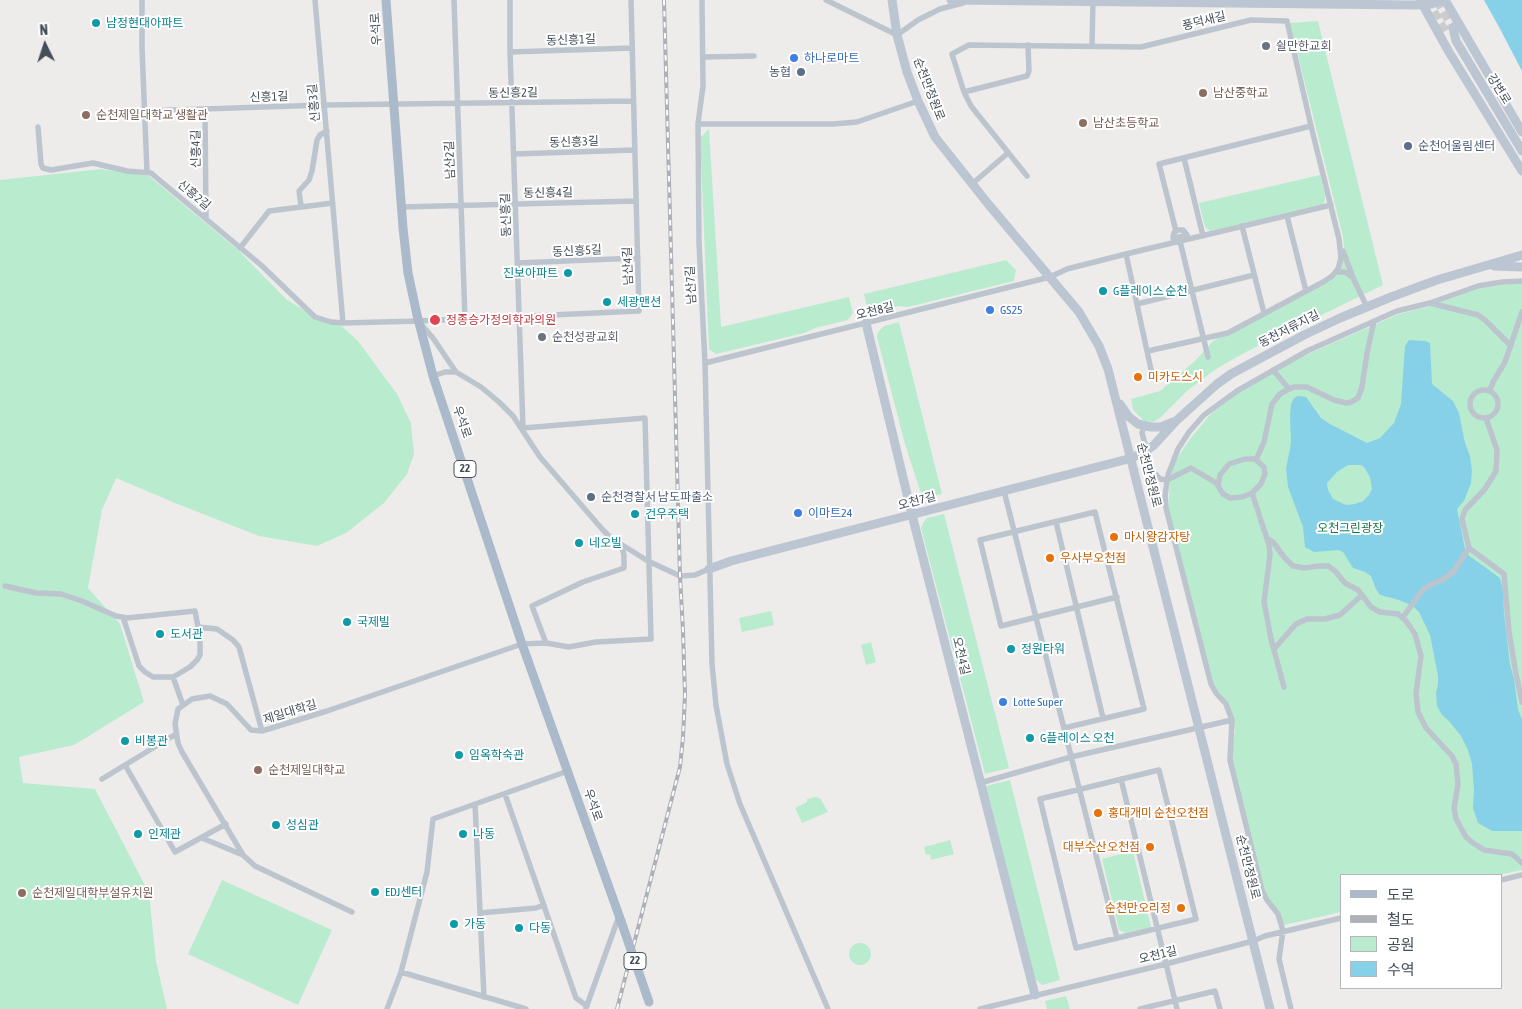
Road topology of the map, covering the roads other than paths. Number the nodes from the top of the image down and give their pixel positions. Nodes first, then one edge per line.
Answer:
1 (142, 0) edge
2 (315, 0) edge
3 (386, 0) edge
4 (454, 0) edge
5 (510, 0) edge
6 (631, 0) edge
7 (702, 0) edge
8 (826, 0) edge
9 (892, 0) edge
10 (951, 0) edge
11 (969, 0) edge
12 (1445, 0) edge
13 (1093, 1) edge
14 (1198, 2) edge
15 (1392, 2) edge
16 (1421, 2) edge
17 (1449, 30) tunnel mouth
18 (897, 35) junction
19 (1028, 45) junction
20 (1092, 46) junction
21 (632, 48) junction
22 (510, 52) junction
23 (754, 56) dead end
24 (703, 57) junction
25 (964, 92) junction
26 (634, 101) junction
27 (918, 101) junction
28 (512, 104) junction
29 (324, 105) junction
30 (394, 105) junction
31 (459, 105) junction
32 (205, 110) junction
33 (144, 111) junction
34 (698, 124) junction
35 (1311, 126) junction
36 (38, 127) dead end
37 (327, 131) junction
38 (1522, 132) edge
39 (635, 150) junction
40 (1522, 151) edge
41 (514, 154) junction
42 (1008, 154) junction
43 (1184, 158) junction
44 (1522, 171) edge
45 (147, 172) junction
46 (1027, 176) dead end
47 (972, 184) junction
48 (636, 201) junction
49 (333, 203) junction
50 (516, 204) junction
51 (462, 205) junction
52 (1331, 205) junction
53 (301, 206) junction
54 (401, 207) junction
55 (1287, 216) junction
56 (206, 218) junction
57 (1242, 226) junction
58 (1178, 236) junction
59 (1202, 236) junction
60 (1340, 239) junction
61 (240, 248) junction
62 (1126, 254) junction
63 (1522, 255) edge
64 (638, 258) junction
65 (518, 263) junction
66 (1484, 266) junction
67 (1522, 267) edge
68 (1336, 272) junction
69 (1254, 275) junction
70 (1050, 277) junction
71 (1353, 278) junction
72 (1522, 281) edge
73 (1192, 290) junction
74 (1306, 290) junction
75 (1430, 303) junction
76 (1137, 304) junction
77 (1367, 307) junction
78 (1522, 312) edge
79 (1264, 313) junction
80 (519, 317) junction
81 (465, 319) junction
82 (419, 321) junction
83 (1374, 321) junction
84 (343, 323) junction
85 (866, 323) junction
86 (1204, 339) junction
87 (1510, 346) junction
88 (1148, 350) junction
89 (1208, 357) dead end
90 (704, 363) junction
91 (1273, 370) junction
92 (456, 372) junction
93 (1152, 374) dead end
94 (433, 376) junction
95 (1290, 389) junction
96 (1490, 390) junction
97 (1117, 400) junction
98 (1486, 418) junction
99 (1176, 421) junction
100 (1144, 426) junction
101 (522, 428) junction
102 (1146, 451) junction
103 (1132, 458) junction
104 (1256, 460) junction
105 (1167, 480) junction
106 (1218, 484) junction
107 (1004, 491) junction
108 (1252, 493) junction
109 (912, 516) junction
110 (1056, 522) junction
111 (1014, 532) junction
112 (1268, 539) junction
113 (621, 544) junction
114 (1469, 548) junction
115 (648, 561) junction
116 (709, 570) junction
117 (5, 586) dead end
118 (1362, 595) junction
119 (1116, 597) junction
120 (1076, 607) junction
121 (123, 617) junction
122 (1036, 617) junction
123 (1403, 617) junction
124 (198, 626) junction
125 (546, 643) junction
126 (522, 644) junction
127 (1274, 650) junction
128 (173, 677) junction
129 (1284, 687) dead end
130 (1522, 702) edge
131 (183, 705) junction
132 (1103, 718) junction
133 (1232, 720) junction
134 (1064, 728) junction
135 (1200, 728) junction
136 (262, 731) junction
137 (176, 734) junction
138 (1071, 757) junction
139 (125, 765) junction
140 (568, 771) junction
141 (102, 779) dead end
142 (1121, 779) junction
143 (980, 783) junction
144 (1079, 790) junction
145 (505, 794) junction
146 (475, 804) junction
147 (226, 824) junction
148 (202, 838) junction
149 (243, 855) junction
150 (1522, 863) edge
151 (1522, 876) edge
152 (1502, 880) edge
153 (544, 905) junction
154 (352, 912) dead end
155 (480, 913) junction
156 (620, 918) junction
157 (1340, 918) edge
158 (1157, 928) junction
159 (1283, 931) junction
160 (1117, 938) junction
161 (1253, 941) junction
162 (1166, 964) junction
163 (401, 972) junction
164 (1035, 995) junction
165 (484, 997) junction
166 (1175, 1001) junction
167 (650, 1005) edge
168 (586, 1008) edge
169 (388, 1009) edge
170 (526, 1009) edge
171 (828, 1009) edge
172 (980, 1009) edge
173 (1140, 1009) edge
174 (1177, 1009) edge
175 (1220, 1009) edge
176 (1270, 1009) edge
177 (1291, 1009) edge

1 - 33 street
2 - 29 street, 신흥3길
3 - 30 main road, 우석로 / 22
4 - 31 street, 남산2길
5 - 22 street, 동신흥길
6 - 21 street, 남산4길
7 - 24 street, 남산7길
8 - 18 street
9 - 18 main road, 순천만정원로
10 - 11 main road
11 - 13 main road
11 - 18 street
12 - 16 main road
12 - 38 main road
13 - 14 main road
13 - 20 street
14 - 15 main road
15 - 16 main road
16 - 44 main road
17 - 40 main road, 강변로
18 - 27 main road, 순천만정원로
19 - 20 street, 풍덕새길
19 - 25 street
19 - 25 street, 풍덕새길
20 - 35 street, 풍덕새길
21 - 22 street, 동신흥1길
21 - 26 street, 남산4길
22 - 28 street, 동신흥길
23 - 24 street
24 - 34 street, 남산7길
25 - 42 street, 풍덕새길
26 - 28 street, 동신흥2길
26 - 39 street, 남산4길
27 - 34 street
27 - 47 main road, 순천만정원로
28 - 31 street, 동신흥2길
28 - 41 street, 동신흥길
29 - 30 street, 신흥1길
29 - 32 street, 신흥1길
29 - 37 street, 신흥3길
30 - 31 street, 동신흥2길
30 - 54 main road, 우석로 / 22
31 - 51 street, 남산2길
32 - 33 street, 신흥1길
32 - 56 street, 신흥4길
33 - 45 street
34 - 90 street, 남산7길
35 - 43 street
35 - 52 street, 풍덕새길
36 - 45 street, 신흥2길
37 - 49 street, 신흥3길
37 - 53 street
39 - 41 street, 동신흥3길
39 - 48 street, 남산4길
41 - 50 street, 동신흥길
42 - 46 street, 풍덕새길
42 - 47 street
43 - 58 street
43 - 59 street
45 - 56 street, 신흥2길
47 - 70 main road, 순천만정원로
48 - 50 street, 동신흥4길
48 - 64 street, 남산4길
49 - 53 street
49 - 84 street, 신흥3길
50 - 51 street, 동신흥4길
50 - 65 street, 동신흥길
51 - 54 street, 동신흥4길
51 - 81 street, 남산2길
52 - 55 street
52 - 60 street, 풍덕새길
53 - 61 street
54 - 82 main road, 우석로 / 22
55 - 57 street
55 - 74 street
56 - 61 street, 신흥2길
57 - 59 street
57 - 69 street
58 - 59 street
58 - 62 street
58 - 73 street
60 - 68 street, 풍덕새길
60 - 71 street
61 - 84 street, 신흥2길
62 - 70 street
62 - 76 street
63 - 66 main road
64 - 65 street, 동신흥5길
64 - 80 street, 남산4길
65 - 80 street, 동신흥길
66 - 67 main road
66 - 77 main road, 동천저류지길
68 - 71 street
68 - 74 street
69 - 73 street
69 - 79 street
70 - 85 street, 오천8길
70 - 97 main road, 순천만정원로
71 - 77 street
72 - 75 street
73 - 76 street
73 - 86 street
74 - 79 street
75 - 83 street
75 - 87 street
76 - 88 street
77 - 99 main road, 동천저류지길
78 - 87 street
79 - 86 street
80 - 81 street, 남산4길
80 - 101 street, 동신흥길
81 - 82 street, 남산4길
82 - 84 street
82 - 92 street
82 - 94 main road, 우석로 / 22
83 - 91 street
83 - 95 street
85 - 90 street, 오천8길
85 - 109 main road, 오천4길
86 - 88 street
86 - 89 street
87 - 96 street
88 - 93 street
90 - 116 street, 남산7길
91 - 95 street
91 - 105 street
92 - 94 street
92 - 101 street
94 - 126 main road, 우석로 / 22
95 - 104 street
96 - 98 street
96 - 98 street
97 - 100 main road
97 - 103 main road, 순천만정원로
98 - 114 street
99 - 100 main road
99 - 102 main road, 동천저류지길
100 - 102 street
101 - 113 street
101 - 115 street
102 - 103 main road, 동천저류지길
102 - 105 street
103 - 107 main road, 오천7길
103 - 135 main road, 순천만정원로
104 - 106 street
104 - 108 street
105 - 106 street
105 - 133 street
106 - 108 street
107 - 109 main road, 오천7길
107 - 111 street
108 - 112 street
109 - 116 main road, 오천7길
109 - 143 main road, 오천4길
110 - 111 street
110 - 119 street
110 - 120 street
111 - 122 street
111 - 122 street
112 - 118 street
112 - 127 street
113 - 115 street
113 - 125 street
114 - 123 street
114 - 130 street
115 - 116 street
115 - 125 street
116 - 171 street, 남산7길
117 - 121 street
118 - 123 street
118 - 127 street
119 - 120 street
119 - 132 street
120 - 122 street
120 - 132 street
121 - 124 street
121 - 128 street
122 - 134 street
123 - 150 street
124 - 128 street
124 - 136 street
125 - 126 street, 제일대학길
126 - 136 street, 제일대학길
126 - 140 main road, 우석로 / 22
127 - 129 street
128 - 131 street
131 - 136 street, 제일대학길
131 - 137 street
132 - 134 street
133 - 135 street
133 - 159 street
134 - 138 street
135 - 138 street
135 - 161 main road, 순천만정원로
137 - 139 street
137 - 147 street
138 - 143 street
138 - 144 street
139 - 141 street
139 - 148 street
140 - 145 street
140 - 156 main road, 우석로 / 22
142 - 144 street
142 - 158 street
142 - 158 street
143 - 164 main road, 오천4길
144 - 160 street
144 - 160 street
145 - 146 street
145 - 153 street
146 - 155 street
146 - 163 street
147 - 148 street
147 - 149 street
148 - 149 street
149 - 154 street
151 - 152 street
153 - 155 street
153 - 168 street
155 - 165 street
156 - 167 main road, 22, bridge
156 - 168 street
157 - 159 street, 오천1길
158 - 160 street
158 - 162 street
159 - 161 street, 오천1길
159 - 177 street
161 - 162 street, 오천1길
161 - 176 main road, 순천만정원로
162 - 164 street, 오천1길
162 - 166 street
163 - 165 street
163 - 169 street
164 - 172 street, 오천1길
165 - 170 street
166 - 173 street
166 - 174 street
166 - 175 street

